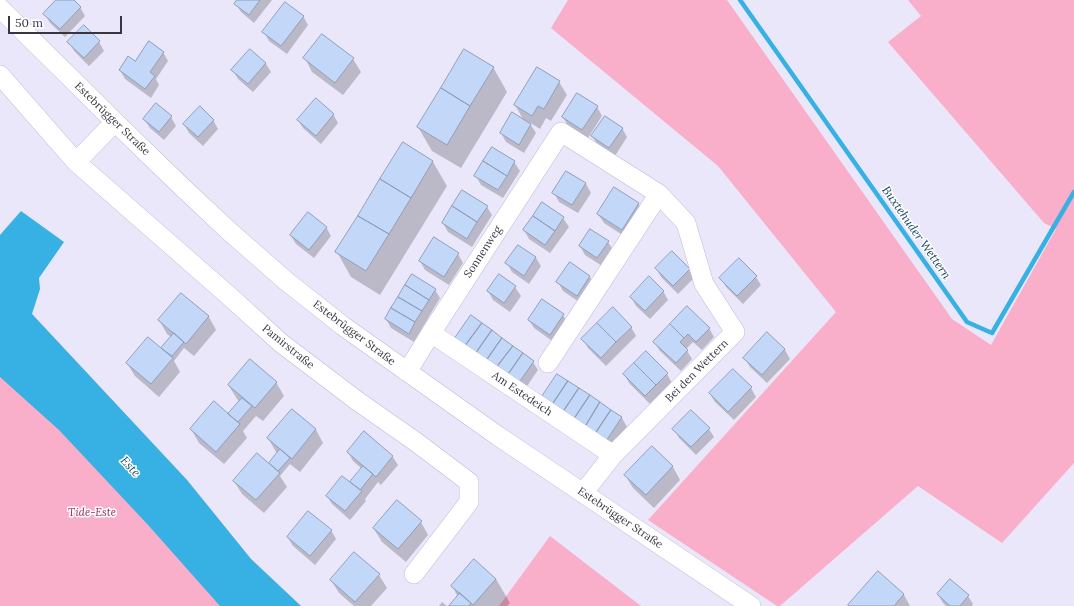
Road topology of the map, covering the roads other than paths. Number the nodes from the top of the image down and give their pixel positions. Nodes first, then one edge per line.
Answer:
1 (0, 8) edge
2 (0, 75) edge
3 (115, 122) junction
4 (561, 132) joint
5 (76, 162) junction
6 (658, 194) junction
7 (431, 333) junction
8 (548, 363) dead end
9 (407, 372) junction
10 (613, 455) junction
11 (583, 493) junction
12 (414, 574) dead end
13 (751, 606) edge

1 - 3 street, Estebrügger Straße
2 - 5 street
3 - 5 street
3 - 9 street, Estebrügger Straße
4 - 6 street, Bei den Wettern
4 - 7 street, Sonnenweg
5 - 12 street, Pamirstraße
6 - 8 street
6 - 10 street, Bei den Wettern
7 - 9 street, Sonnenweg
7 - 10 street, Am Estedeich
9 - 11 street, Estebrügger Straße
10 - 11 street, Bei den Wettern
11 - 13 street, Estebrügger Straße

